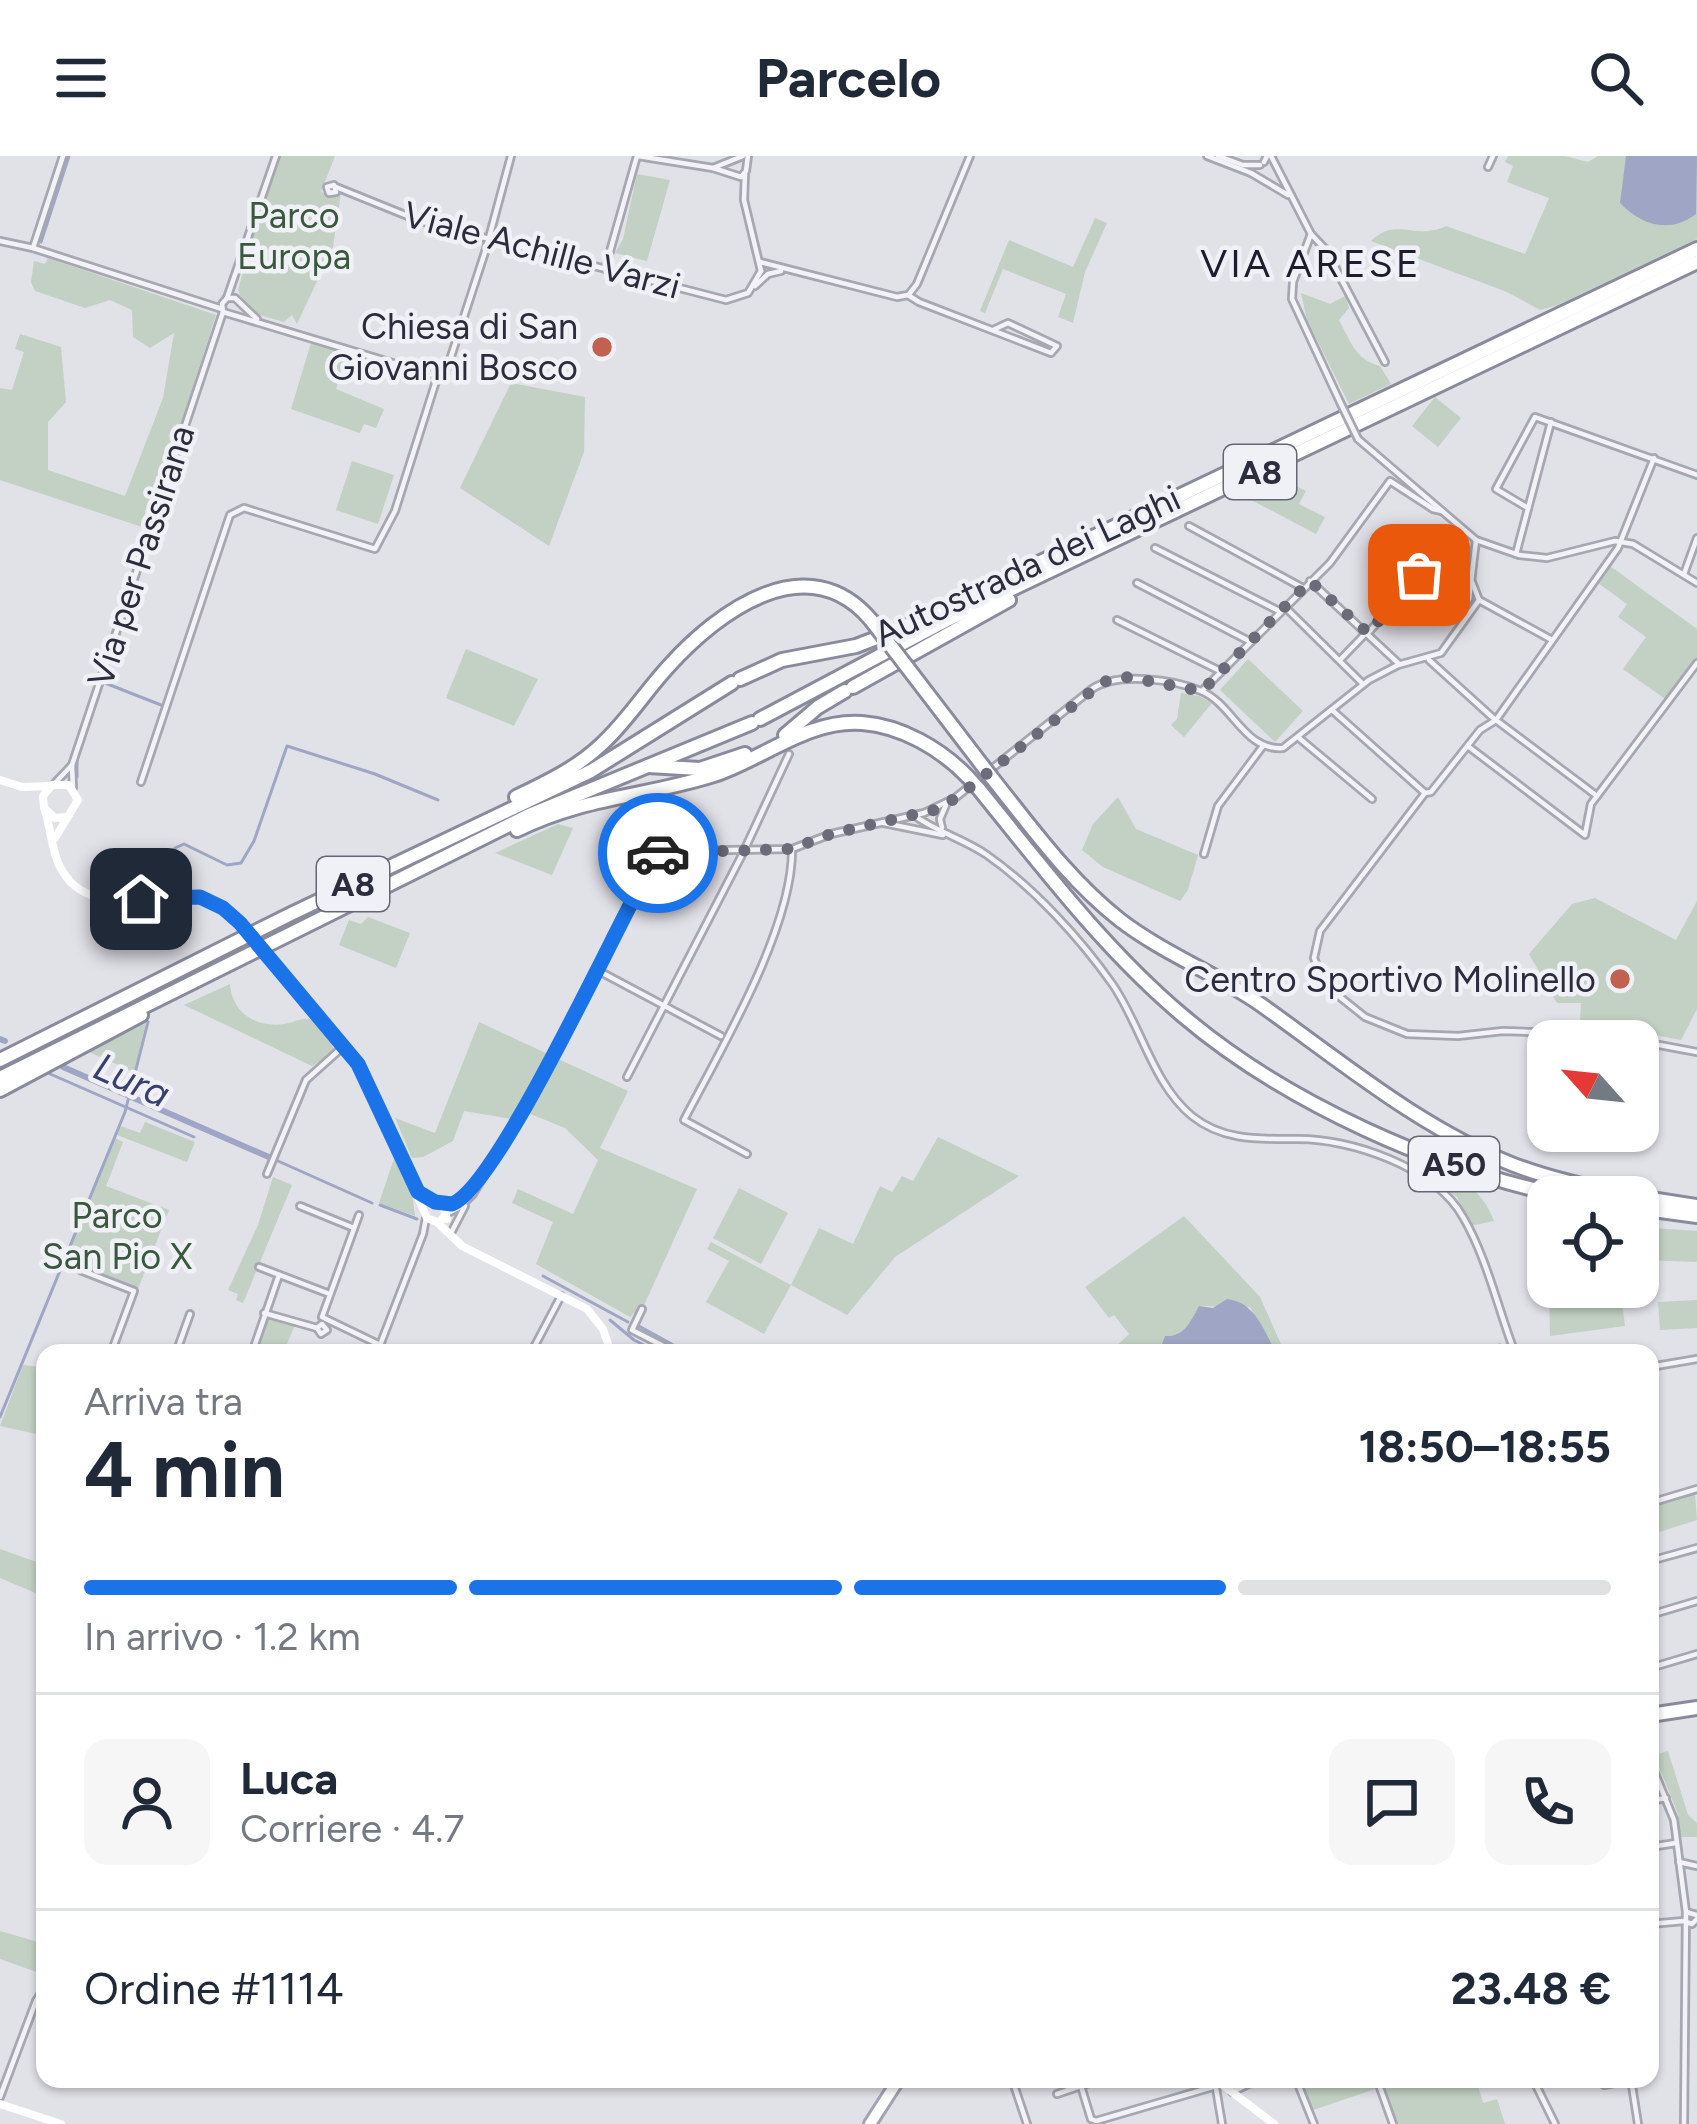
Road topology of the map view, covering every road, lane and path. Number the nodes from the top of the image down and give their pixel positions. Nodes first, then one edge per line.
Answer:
1 (63, 156) edge
2 (276, 156) edge
3 (511, 156) edge
4 (637, 156) edge
5 (970, 156) edge
6 (1208, 156) edge
7 (1218, 156) edge
8 (1493, 156) edge
9 (744, 159) edge
10 (1267, 160) edge
11 (728, 163) junction
12 (713, 167) junction
13 (1489, 167) dead end
14 (745, 173) junction
15 (1278, 173) junction
16 (732, 176) junction
17 (1259, 177) junction
18 (1267, 182) junction
19 (336, 187) dead end
20 (743, 188) junction
21 (1294, 201) junction
22 (1311, 233) junction
23 (489, 239) junction
24 (0, 241) edge
25 (33, 248) junction
26 (1697, 249) edge
27 (760, 262) junction
28 (1697, 262) edge
29 (605, 269) junction
30 (787, 271) junction
31 (765, 273) junction
32 (235, 278) junction
33 (908, 295) junction
34 (236, 298) junction
35 (224, 305) junction
36 (240, 307) junction
37 (233, 316) junction
38 (1005, 324) junction
39 (267, 325) junction
40 (992, 330) junction
41 (1003, 334) junction
42 (210, 346) junction
43 (1384, 362) dead end
44 (440, 375) junction
45 (1551, 422) junction
46 (1654, 458) junction
47 (1697, 475) edge
48 (1528, 508) junction
49 (1442, 511) junction
50 (1189, 526) dead end
51 (1697, 538) edge
52 (1476, 540) junction
53 (1620, 541) junction
54 (1156, 548) dead end
55 (1516, 554) junction
56 (1694, 555) edge
57 (1072, 562) junction
58 (1684, 574) junction
59 (1310, 581) junction
60 (1137, 583) dead end
61 (1697, 583) edge
62 (1304, 588) junction
63 (1473, 600) junction
64 (1282, 609) junction
65 (1118, 620) dead end
66 (1367, 633) junction
67 (1552, 640) junction
68 (1249, 641) junction
69 (1427, 658) junction
70 (1340, 660) junction
71 (1697, 663) edge
72 (1398, 664) junction
73 (1220, 670) junction
74 (1687, 679) junction
75 (1363, 684) junction
76 (1697, 685) edge
77 (1202, 691) junction
78 (1332, 710) junction
79 (1496, 720) junction
80 (1299, 738) junction
81 (1263, 746) junction
82 (1468, 746) junction
83 (789, 754) dead end
84 (71, 765) junction
85 (647, 766) junction
86 (0, 779) edge
87 (141, 782) dead end
88 (52, 785) junction
89 (22, 787) junction
90 (73, 788) junction
91 (1425, 794) junction
92 (1597, 796) junction
93 (1372, 799) dead end
94 (946, 805) junction
95 (44, 807) junction
96 (914, 815) junction
97 (66, 817) junction
98 (878, 822) junction
99 (470, 827) junction
100 (919, 829) junction
101 (944, 832) junction
102 (954, 837) junction
103 (53, 846) junction
104 (791, 849) junction
105 (743, 852) junction
106 (1204, 854) dead end
107 (329, 913) junction
108 (596, 970) junction
109 (175, 988) junction
110 (664, 1006) junction
111 (73, 1022) junction
112 (1527, 1032) edge
113 (721, 1036) dead end
114 (1659, 1045) edge
115 (0, 1050) edge
116 (345, 1050) junction
117 (1697, 1052) edge
118 (0, 1060) edge
119 (626, 1077) dead end
120 (0, 1078) edge
121 (0, 1090) edge
122 (748, 1154) dead end
123 (267, 1174) dead end
124 (1546, 1176) edge
125 (477, 1185) junction
126 (1527, 1187) edge
127 (418, 1192) junction
128 (469, 1198) junction
129 (1659, 1200) edge
130 (438, 1203) junction
131 (300, 1206) dead end
132 (1697, 1206) edge
133 (1659, 1211) edge
134 (446, 1214) junction
135 (359, 1215) dead end
136 (426, 1215) junction
137 (1697, 1216) edge
138 (436, 1223) junction
139 (354, 1228) junction
140 (423, 1234) junction
141 (452, 1236) junction
142 (259, 1268) dead end
143 (80, 1270) dead end
144 (279, 1275) junction
145 (328, 1294) junction
146 (561, 1296) junction
147 (642, 1309) dead end
148 (264, 1313) junction
149 (190, 1314) dead end
150 (324, 1324) junction
151 (115, 1344) edge
152 (179, 1344) edge
153 (255, 1344) edge
154 (377, 1344) edge
155 (380, 1344) edge
156 (536, 1344) edge
157 (605, 1344) edge
158 (659, 1344) edge
159 (1512, 1344) edge
160 (1697, 1359) edge
161 (1659, 1365) edge
162 (1697, 1489) edge
163 (1659, 1500) edge
164 (1697, 1547) edge
165 (1659, 1558) edge
166 (1697, 1601) edge
167 (1659, 1612) edge
168 (1697, 1654) edge
169 (1659, 1665) edge
170 (1697, 1711) edge
171 (1659, 1717) edge
172 (1659, 1782) edge
173 (1666, 1798) junction
174 (1659, 1799) edge
175 (1676, 1843) junction
176 (1659, 1846) edge
177 (1679, 1862) junction
178 (1697, 1866) edge
179 (1686, 1912) junction
180 (1692, 1921) edge
181 (1659, 1923) edge
182 (36, 2001) edge
183 (893, 2088) edge
184 (1015, 2088) edge
185 (1075, 2088) edge
186 (1082, 2088) edge
187 (1198, 2088) edge
188 (1217, 2088) edge
189 (1226, 2088) edge
190 (1240, 2088) edge
191 (1300, 2088) edge
192 (1380, 2088) edge
193 (1538, 2088) edge
194 (1632, 2088) edge
195 (1232, 2092) junction
196 (1057, 2094) dead end
197 (1, 2100) edge
198 (61, 2124) edge
199 (870, 2124) edge
200 (1028, 2124) edge
201 (1222, 2124) edge
202 (1274, 2124) edge
203 (1314, 2124) edge
204 (1393, 2124) edge
205 (1556, 2124) edge
206 (1638, 2124) edge
207 (1684, 2124) edge

1 - 25 street
2 - 32 street, Via per Passirana
3 - 23 street
4 - 12 street
4 - 29 street
5 - 33 street
6 - 17 street
7 - 10 street
8 - 13 street
9 - 11 street
9 - 14 street
10 - 15 street
10 - 17 street
11 - 12 street
11 - 16 street
12 - 16 street
14 - 16 street
14 - 20 street
15 - 18 street
15 - 21 street
16 - 20 street
17 - 18 street
18 - 21 street
19 - 23 street, Viale Achille Varzi
20 - 27 street
21 - 22 street
22 - 43 street
22 - 49 street, bridge
23 - 29 street, Viale Achille Varzi
23 - 44 street
24 - 25 street
25 - 35 street
26 - 99 highway, Autostrada dei Laghi / A8
27 - 30 street
27 - 31 street
28 - 57 highway, Autostrada dei Laghi / A8
29 - 31 street, Viale Achille Varzi
30 - 31 street
30 - 33 street
32 - 34 street
32 - 35 street, Via per Passirana
33 - 40 street
34 - 35 street
34 - 36 street
35 - 37 street
35 - 42 street, Via per Passirana
36 - 37 street, Via per Passirana
36 - 39 street
37 - 39 street
37 - 42 street, Via per Passirana
38 - 40 street
38 - 41 street
38 - 41 street
39 - 44 street
40 - 41 street
42 - 84 street, Via per Passirana
44 - 87 street
45 - 46 street
45 - 48 street
45 - 48 street
46 - 47 street
46 - 53 street
48 - 55 street
49 - 52 street
49 - 59 street
50 - 62 street
51 - 56 street
52 - 55 street
52 - 63 street
53 - 55 street
53 - 58 street
53 - 67 street
54 - 64 street
56 - 58 street
57 - 85 highway, Autostrada dei Laghi / A8
57 - 85 highway, A8
58 - 61 street
59 - 62 street
59 - 66 street
60 - 68 street
62 - 64 street
63 - 66 street
63 - 67 street
63 - 69 street
64 - 68 street
64 - 70 street
65 - 73 street
66 - 70 street
66 - 72 street
67 - 79 street
68 - 73 street
69 - 72 street
69 - 79 street
70 - 75 street
71 - 74 street
72 - 75 street
73 - 77 street
74 - 76 street
74 - 92 street
75 - 78 street
77 - 81 street
77 - 94 street
78 - 80 street
78 - 91 street
79 - 82 street
79 - 92 street
80 - 81 street
80 - 93 street
81 - 106 street
82 - 91 street
82 - 92 street
83 - 105 street
84 - 88 street, Via per Passirana
84 - 90 street, Via per Passirana
85 - 107 highway, Autostrada dei Laghi / A8
86 - 89 street
88 - 89 street
88 - 90 street
88 - 95 street
89 - 95 street
90 - 97 street
91 - 112 street
94 - 96 street
94 - 101 street
95 - 97 street
95 - 103 street
96 - 98 street
96 - 100 street
96 - 101 street
97 - 103 street
98 - 100 street
98 - 104 street
99 - 111 highway, Autostrada dei Laghi / A8
99 - 124 highway, A50, bridge
100 - 102 street
101 - 102 street
102 - 159 street
103 - 116 street, bridge
104 - 105 street
104 - 122 street
105 - 108 street
105 - 110 street
107 - 109 highway, Autostrada dei Laghi / A8
107 - 126 highway, A50, bridge
108 - 110 street
108 - 125 street
109 - 120 highway, Autostrada dei Laghi / A8
109 - 121 highway
110 - 113 street
110 - 119 street
111 - 115 highway
111 - 118 highway, Autostrada dei Laghi / A8
114 - 117 street
116 - 123 street
116 - 127 street
125 - 128 street
125 - 130 street
127 - 130 street
127 - 136 street
128 - 134 street
128 - 141 street
129 - 132 highway, A50
130 - 134 street
130 - 136 street
131 - 139 street
133 - 137 highway
134 - 138 street
134 - 141 street
135 - 139 street
136 - 138 street
136 - 140 street
138 - 140 street
138 - 141 street
139 - 145 street
140 - 155 street
141 - 146 street
142 - 144 street
143 - 151 street
144 - 145 street
144 - 148 street
145 - 150 street
146 - 156 street
146 - 157 street
147 - 158 street
148 - 150 street
148 - 153 street
149 - 152 street
150 - 154 street
160 - 161 street
162 - 163 street
164 - 165 street
166 - 167 street
168 - 169 street
170 - 171 highway
172 - 173 street
173 - 174 street
173 - 175 street
175 - 176 street
175 - 177 street
177 - 178 street
177 - 179 street
179 - 180 street
179 - 180 street
180 - 181 street
180 - 207 street
182 - 197 street
183 - 199 main road
184 - 200 street
185 - 196 street
186 - 187 street
188 - 201 street
189 - 195 street
190 - 195 street
191 - 203 street
192 - 204 street
193 - 205 street
194 - 206 street
195 - 202 street
197 - 198 street

